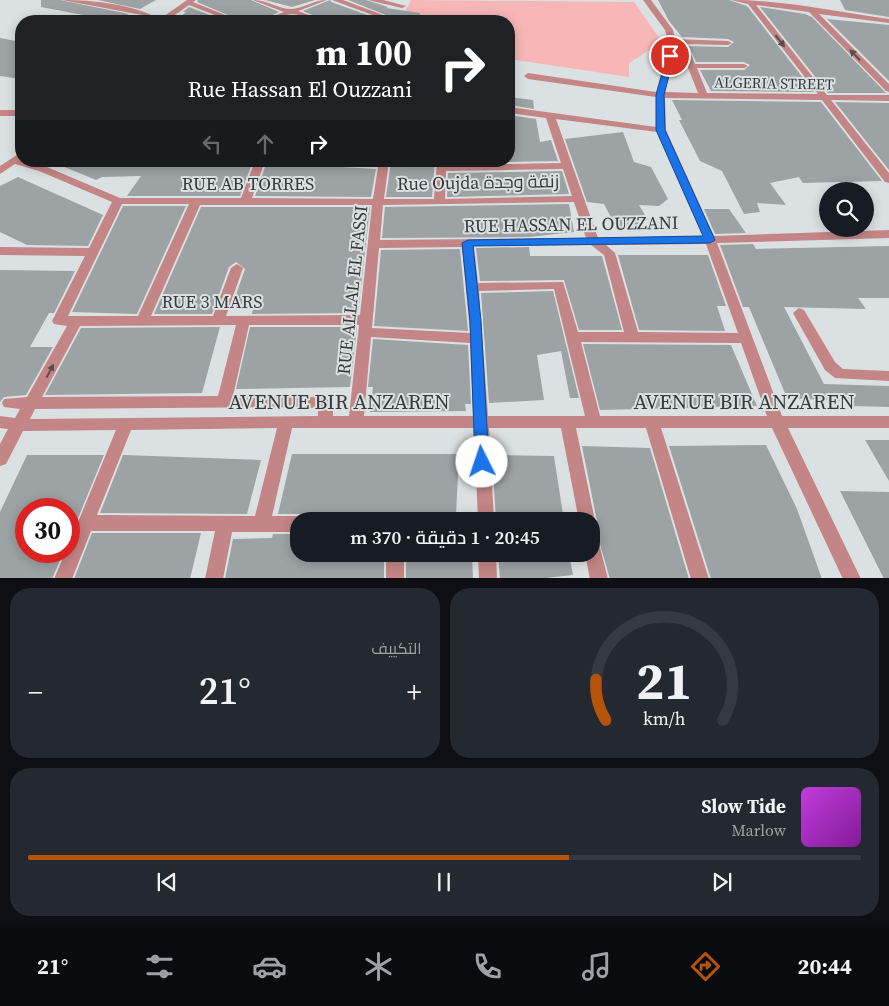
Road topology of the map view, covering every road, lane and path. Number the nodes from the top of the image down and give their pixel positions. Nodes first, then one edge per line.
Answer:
1 (66, 0) edge
2 (257, 0) edge
3 (323, 0) edge
4 (336, 0) edge
5 (372, 0) edge
6 (647, 0) edge
7 (736, 0) edge
8 (792, 0) edge
9 (191, 1) edge
10 (750, 2) junction
11 (402, 6) dead end
12 (811, 9) junction
13 (292, 11) junction
14 (144, 13) junction
15 (140, 15) edge
16 (148, 15) edge
17 (171, 15) edge
18 (222, 15) edge
19 (281, 15) edge
20 (303, 15) edge
21 (378, 15) edge
22 (889, 21) edge
23 (672, 42) junction
24 (728, 43) dead end
25 (691, 66) junction
26 (744, 66) dead end
27 (528, 76) dead end
28 (889, 89) edge
29 (660, 95) junction
30 (704, 96) junction
31 (825, 98) junction
32 (889, 98) edge
33 (515, 111) edge
34 (0, 113) edge
35 (15, 113) edge
36 (550, 116) junction
37 (661, 130) junction
38 (15, 160) edge
39 (515, 164) edge
40 (567, 166) junction
41 (38, 167) edge
42 (46, 167) edge
43 (258, 167) edge
44 (383, 167) edge
45 (441, 167) edge
46 (43, 169) junction
47 (0, 171) edge
48 (889, 180) edge
49 (578, 198) junction
50 (246, 200) junction
51 (378, 200) junction
52 (118, 201) junction
53 (196, 201) junction
54 (439, 202) junction
55 (889, 234) edge
56 (710, 240) junction
57 (594, 241) junction
58 (468, 243) junction
59 (374, 244) junction
60 (0, 251) edge
61 (92, 252) junction
62 (237, 268) dead end
63 (473, 287) junction
64 (799, 313) dead end
65 (218, 320) junction
66 (244, 320) junction
67 (76, 321) junction
68 (142, 321) junction
69 (366, 326) junction
70 (632, 336) junction
71 (573, 337) junction
72 (477, 338) junction
73 (746, 338) junction
74 (889, 376) edge
75 (224, 401) junction
76 (9, 403) dead end
77 (33, 403) junction
78 (0, 422) edge
79 (286, 422) junction
80 (325, 422) junction
81 (356, 422) junction
82 (479, 422) junction
83 (566, 422) junction
84 (594, 422) junction
85 (652, 422) junction
86 (777, 422) junction
87 (889, 422) edge
88 (126, 424) junction
89 (21, 425) junction
90 (0, 459) edge
91 (485, 512) edge
92 (585, 512) edge
93 (86, 523) junction
94 (225, 523) junction
95 (262, 524) junction
96 (290, 524) edge
97 (395, 562) edge
98 (487, 562) edge
99 (595, 562) edge
100 (64, 578) edge
101 (214, 578) edge
102 (395, 578) edge
103 (488, 578) edge
104 (599, 578) edge
105 (700, 578) edge
106 (852, 578) edge

1 - 14 street
2 - 13 street
3 - 13 street
4 - 21 street
5 - 11 street
6 - 23 street
7 - 10 street
8 - 12 street
9 - 17 street
9 - 18 street
10 - 12 street
10 -> 31 street
12 - 22 street
28 -> 12 street
13 - 19 street
13 - 20 street
14 - 15 street
14 - 16 street
23 - 24 street
23 - 25 street
23 - 29 street
25 - 26 street
25 - 30 street
27 - 29 street, ALGERIA STREET
29 - 30 street, ALGERIA STREET
29 - 37 street
30 - 31 street, ALGERIA STREET
31 - 32 street, ALGERIA STREET
31 - 48 street
33 - 36 street
34 - 35 street
36 - 37 street
36 - 40 street
37 - 56 street
38 - 47 street
39 - 40 street
40 - 49 street
41 - 46 street
42 - 46 street
43 - 50 street
44 - 51 street, RUE ALLAL EL FASSI
45 - 54 street
46 - 52 street
49 - 54 street, Rue Oujda زنقة وجدة
49 - 57 street
50 - 51 street, RUE AB TORRES
50 - 53 street, RUE AB TORRES
51 - 54 street, Rue Oujda زنقة وجدة
51 - 59 street, RUE ALLAL EL FASSI
52 - 53 street, RUE AB TORRES
52 - 61 street
53 - 68 street
55 - 56 street, RUE HASSAN EL OUZZANI
56 - 57 street, RUE HASSAN EL OUZZANI
56 - 73 street
57 - 58 street, RUE HASSAN EL OUZZANI
57 - 70 street
58 - 59 street, RUE HASSAN EL OUZZANI
58 - 63 street
59 - 69 street, RUE ALLAL EL FASSI
60 - 61 street
61 - 67 street, RUE 3 MARS
62 - 65 street
63 - 71 street
63 - 72 street
64 - 74 street
65 - 66 street, RUE 3 MARS
65 - 68 street, RUE 3 MARS
66 - 69 street, RUE 3 MARS
66 - 75 street
67 - 68 street, RUE 3 MARS
77 -> 67 street
69 - 72 street, RUE 3 MARS
69 - 81 street, RUE ALLAL EL FASSI
70 - 71 street
70 - 73 street
71 - 84 street
72 - 82 street
73 - 86 street
75 - 77 street
75 - 80 street
76 - 77 street
77 - 89 street
78 - 89 street, AVENUE BIR ANZAREN
79 - 80 street, AVENUE BIR ANZAREN
79 - 88 street, AVENUE BIR ANZAREN
79 - 95 street
80 - 81 street, AVENUE BIR ANZAREN
81 - 82 street, AVENUE BIR ANZAREN
82 - 83 street, AVENUE BIR ANZAREN
82 - 91 street
83 - 84 street, AVENUE BIR ANZAREN
83 - 92 street
84 - 85 street, AVENUE BIR ANZAREN
85 - 86 street, AVENUE BIR ANZAREN
85 - 105 street
86 - 87 street, AVENUE BIR ANZAREN
86 - 106 street
88 - 89 street, AVENUE BIR ANZAREN
88 - 93 street
89 - 90 street
93 - 94 street
93 - 100 street
94 - 95 street
94 - 101 street
95 - 96 street
97 - 102 street
98 - 103 street
99 - 104 street

